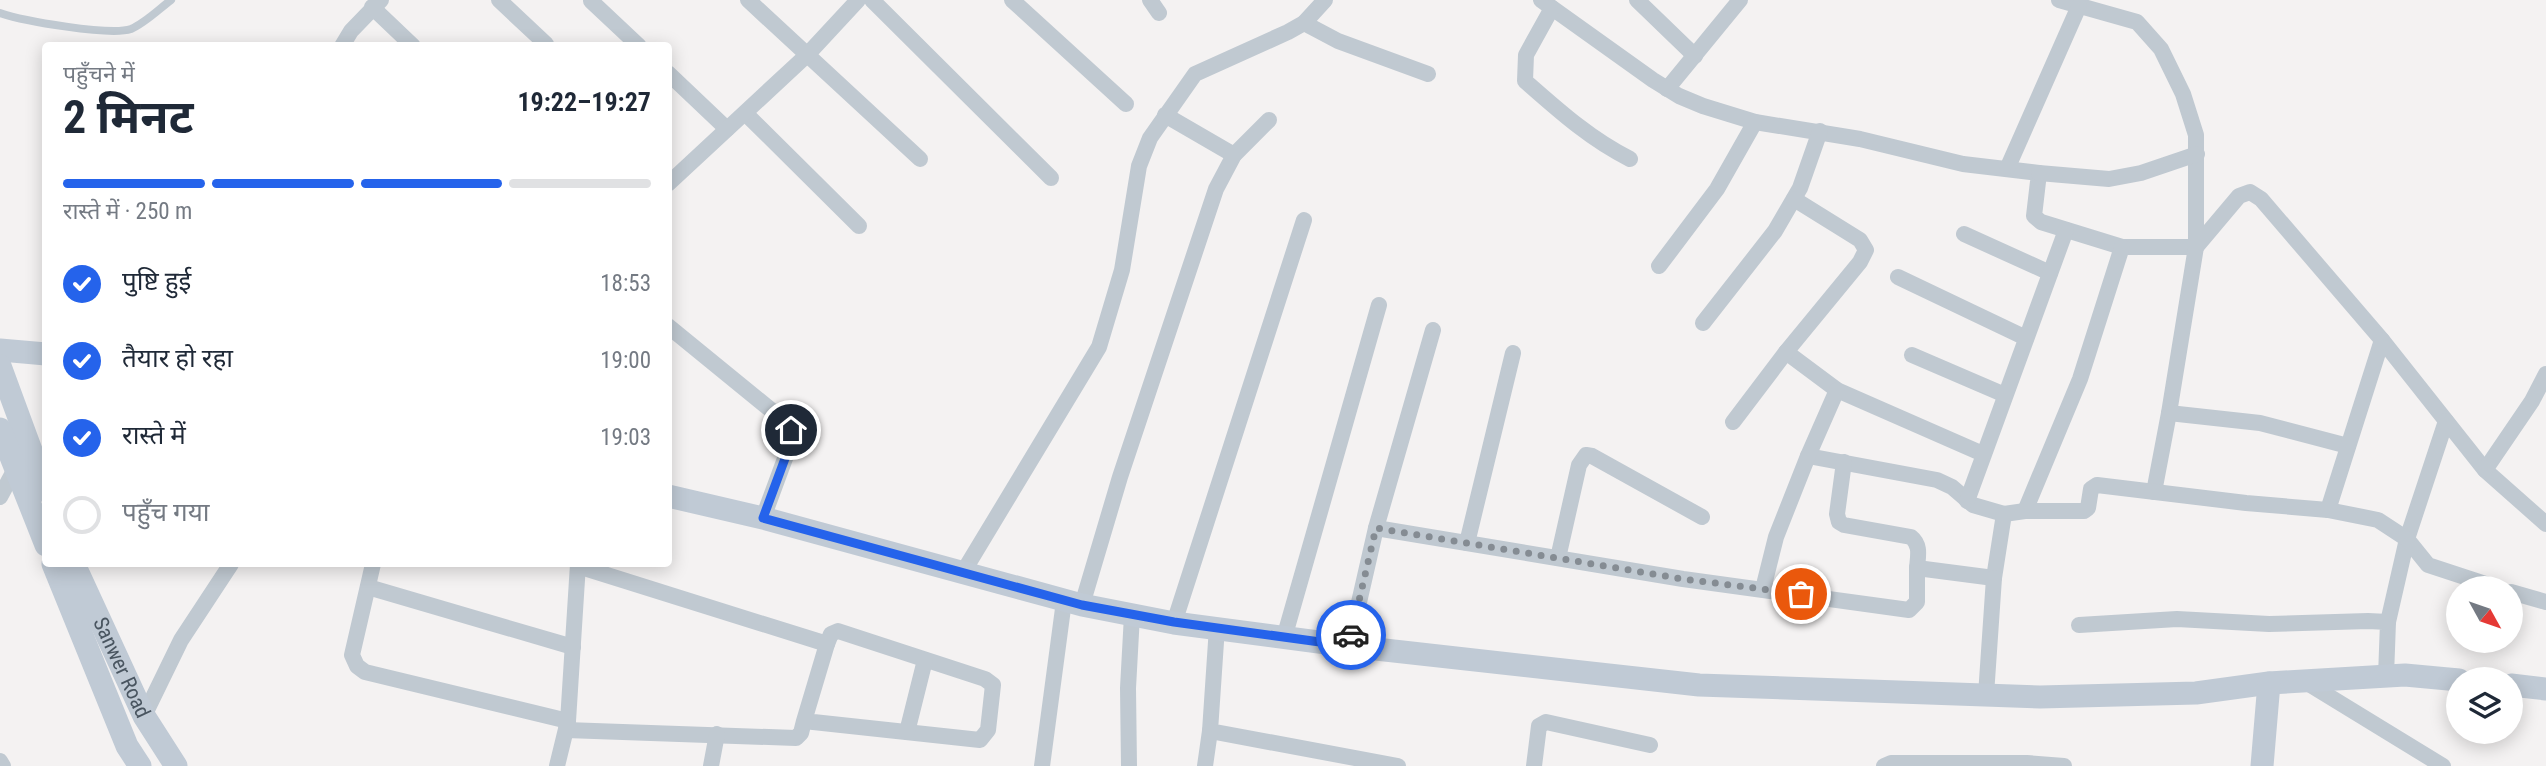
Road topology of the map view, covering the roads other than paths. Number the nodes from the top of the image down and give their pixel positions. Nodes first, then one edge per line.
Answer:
1 (171, 0) edge
2 (499, 0) edge
3 (749, 0) edge
4 (858, 0) edge
5 (872, 0) edge
6 (1012, 0) edge
7 (1325, 0) edge
8 (1637, 0) edge
9 (1740, 0) edge
10 (2059, 0) edge
11 (590, 1) edge
12 (376, 4) edge
13 (1547, 4) edge
14 (2079, 6) junction
15 (0, 13) edge
16 (1304, 23) junction
17 (345, 42) edge
18 (409, 42) edge
19 (544, 42) edge
20 (635, 42) edge
21 (807, 55) junction
22 (1695, 56) junction
23 (1428, 74) dead end
24 (672, 78) edge
25 (1673, 92) junction
26 (1126, 104) dead end
27 (746, 114) junction
28 (1165, 115) junction
29 (1269, 120) dead end
30 (1755, 122) junction
31 (727, 129) junction
32 (1821, 131) junction
33 (2197, 154) junction
34 (1234, 155) junction
35 (920, 159) dead end
36 (1630, 159) dead end
37 (2007, 169) junction
38 (2039, 173) junction
39 (1051, 178) dead end
40 (672, 180) edge
41 (1794, 199) junction
42 (1304, 220) dead end
43 (859, 226) dead end
44 (2066, 230) junction
45 (1964, 234) dead end
46 (2122, 247) junction
47 (2196, 247) junction
48 (1659, 266) dead end
49 (2050, 273) junction
50 (1898, 277) dead end
51 (1379, 305) dead end
52 (1703, 323) dead end
53 (672, 329) edge
54 (1433, 330) dead end
55 (2026, 338) junction
56 (2382, 341) junction
57 (0, 350) edge
58 (1786, 352) junction
59 (1513, 353) dead end
60 (42, 354) edge
61 (1912, 355) dead end
62 (0, 366) edge
63 (2546, 374) edge
64 (1837, 390) junction
65 (2005, 396) junction
66 (2532, 401) junction
67 (2546, 411) edge
68 (2169, 413) junction
69 (2446, 421) junction
70 (1733, 422) dead end
71 (0, 429) edge
72 (2348, 446) junction
73 (1983, 454) junction
74 (1808, 456) junction
75 (1844, 462) junction
76 (15, 469) junction
77 (2485, 470) junction
78 (42, 480) edge
79 (2154, 492) junction
80 (0, 497) edge
81 (672, 497) edge
82 (1967, 501) junction
83 (2025, 510) junction
84 (2328, 510) junction
85 (2004, 514) junction
86 (1702, 517) dead end
87 (763, 518) junction
88 (2546, 524) edge
89 (1376, 528) junction
90 (42, 535) edge
91 (2407, 540) junction
92 (1467, 543) junction
93 (1558, 558) junction
94 (54, 567) edge
95 (75, 567) edge
96 (229, 567) edge
97 (372, 567) edge
98 (578, 567) edge
99 (584, 567) edge
100 (1917, 568) junction
101 (962, 573) junction
102 (2461, 576) edge
103 (1994, 578) junction
104 (368, 587) junction
105 (1763, 589) junction
106 (2524, 596) edge
107 (2546, 602) edge
108 (1073, 603) junction
109 (1132, 615) junction
110 (1174, 622) junction
111 (2388, 622) junction
112 (2079, 625) dead end
113 (1217, 627) junction
114 (1284, 638) junction
115 (827, 644) junction
116 (1349, 646) junction
117 (573, 647) junction
118 (925, 660) junction
119 (2386, 676) junction
120 (2446, 679) edge
121 (2304, 681) junction
122 (2269, 683) junction
123 (1986, 695) junction
124 (144, 716) junction
125 (804, 721) junction
126 (567, 725) junction
127 (1210, 731) junction
128 (907, 732) junction
129 (717, 734) junction
130 (1650, 745) dead end
131 (1301, 749) junction
132 (0, 761) edge
133 (3, 766) edge
134 (140, 766) edge
135 (176, 766) edge
136 (557, 766) edge
137 (711, 766) edge
138 (1042, 766) edge
139 (1129, 766) edge
140 (1205, 766) edge
141 (1298, 766) edge
142 (1398, 766) edge
143 (1534, 766) edge
144 (1884, 766) edge
145 (2064, 766) edge
146 (2262, 766) edge
147 (2443, 766) edge

1 - 15 lane
2 - 19 street
3 - 21 street
4 - 21 street
5 - 39 street
6 - 26 street
7 - 16 street
8 - 22 street
9 - 22 street
10 - 14 street
11 - 20 street
12 - 17 street
12 - 18 street
13 - 25 street
13 - 36 street
14 - 33 street
14 - 37 street
16 - 23 street
16 - 28 street
21 - 27 street
21 - 35 street
22 - 25 street
24 - 31 street
25 - 30 street
27 - 31 street
27 - 43 street
28 - 34 street
28 - 101 street
29 - 34 street
30 - 32 street
30 - 48 street
31 - 40 street
32 - 37 street
32 - 41 street
33 - 38 street
33 - 47 street
34 - 108 street
37 - 38 street
38 - 44 street
41 - 52 street
41 - 58 street
42 - 110 street
44 - 46 street
44 - 49 street
45 - 49 street
46 - 47 street
46 - 83 street
47 - 56 street
47 - 68 street
49 - 55 street
50 - 55 street
51 - 114 street
53 - 87 street
54 - 89 street
55 - 65 street
56 - 69 street
56 - 72 street
57 - 60 street
58 - 64 street
58 - 70 street
59 - 92 street
61 - 65 street
62 - 78 street
63 - 66 street
64 - 73 street
64 - 74 street
65 - 73 street
66 - 67 street
66 - 77 street
68 - 72 street
68 - 79 street
69 - 77 street
69 - 91 street
71 - 76 street
72 - 84 street
73 - 82 street
74 - 75 street
74 - 105 street
75 - 82 street
75 - 100 street
76 - 80 street
76 - 90 street
77 - 88 street
79 - 83 street
79 - 84 street
81 - 87 street
82 - 85 street
83 - 85 street
84 - 91 street
85 - 103 street
86 - 93 street
87 - 101 street
89 - 92 street
89 - 116 street
91 - 102 street
91 - 111 street
92 - 93 street
93 - 105 street
94 - 134 street, Sanwer Road
95 - 124 street, Sanwer Road
96 - 124 street
97 - 104 street
98 - 117 street
99 - 115 street
100 - 103 street
100 - 105 street
101 - 108 street
103 - 123 street
104 - 117 street
104 - 126 street
106 - 107 street
108 - 109 street
108 - 138 street
109 - 110 street
109 - 139 street
110 - 113 street
111 - 112 street
111 - 119 street
113 - 114 street
113 - 127 street
114 - 116 street
115 - 118 street
115 - 125 street
116 - 123 street
117 - 126 street
118 - 128 street
118 - 128 street
119 - 120 street
119 - 121 street
121 - 122 street
121 - 147 street
122 - 123 street
122 - 146 street
124 - 135 street, Sanwer Road
125 - 128 street
125 - 129 street
126 - 129 street
126 - 136 street
127 - 131 street
127 - 140 street
129 - 137 street
130 - 143 street
131 - 141 street
131 - 142 street
132 - 133 street
144 - 145 street

